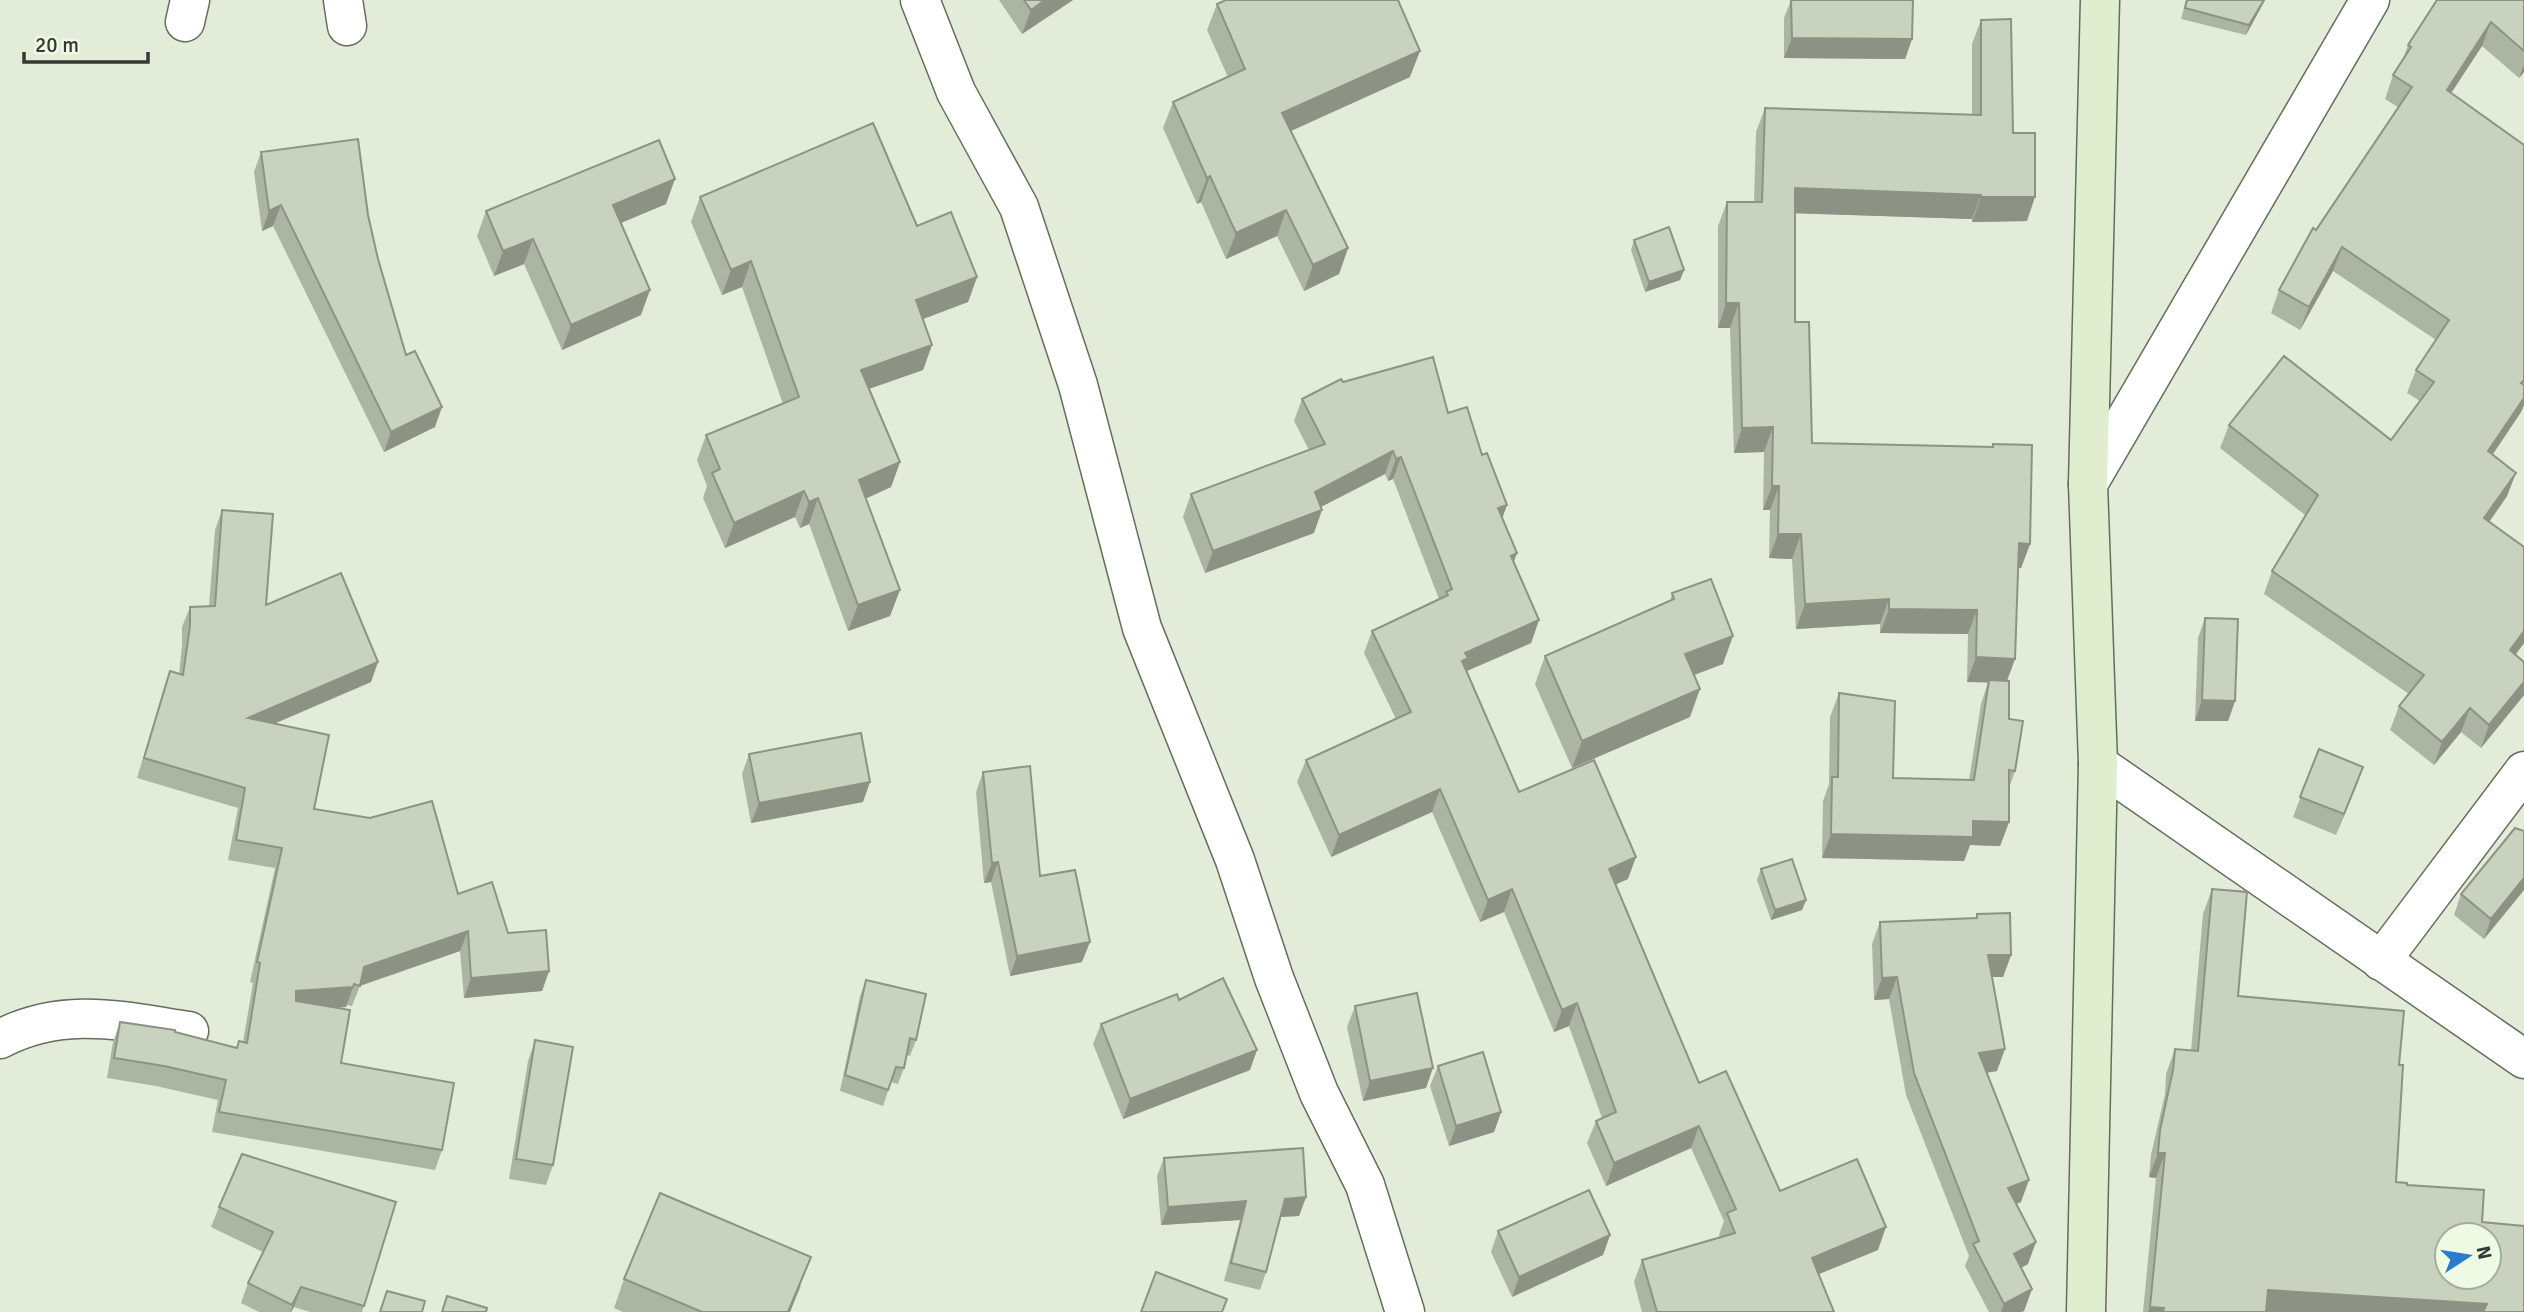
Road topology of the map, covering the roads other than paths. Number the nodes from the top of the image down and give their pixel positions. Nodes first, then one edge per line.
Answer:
1 (920, 0) edge
2 (2100, 0) edge
3 (2370, 0) edge
4 (2088, 484) junction
5 (2098, 764) junction
6 (2524, 771) edge
7 (2381, 961) junction
8 (189, 1031) dead end
9 (0, 1038) edge
10 (2524, 1059) edge
11 (1405, 1312) edge
12 (2086, 1312) edge

1 - 11 street
2 - 4 street
3 - 4 street
4 - 5 street
5 - 7 street
5 - 12 street
6 - 7 street
7 - 10 street
8 - 9 street

